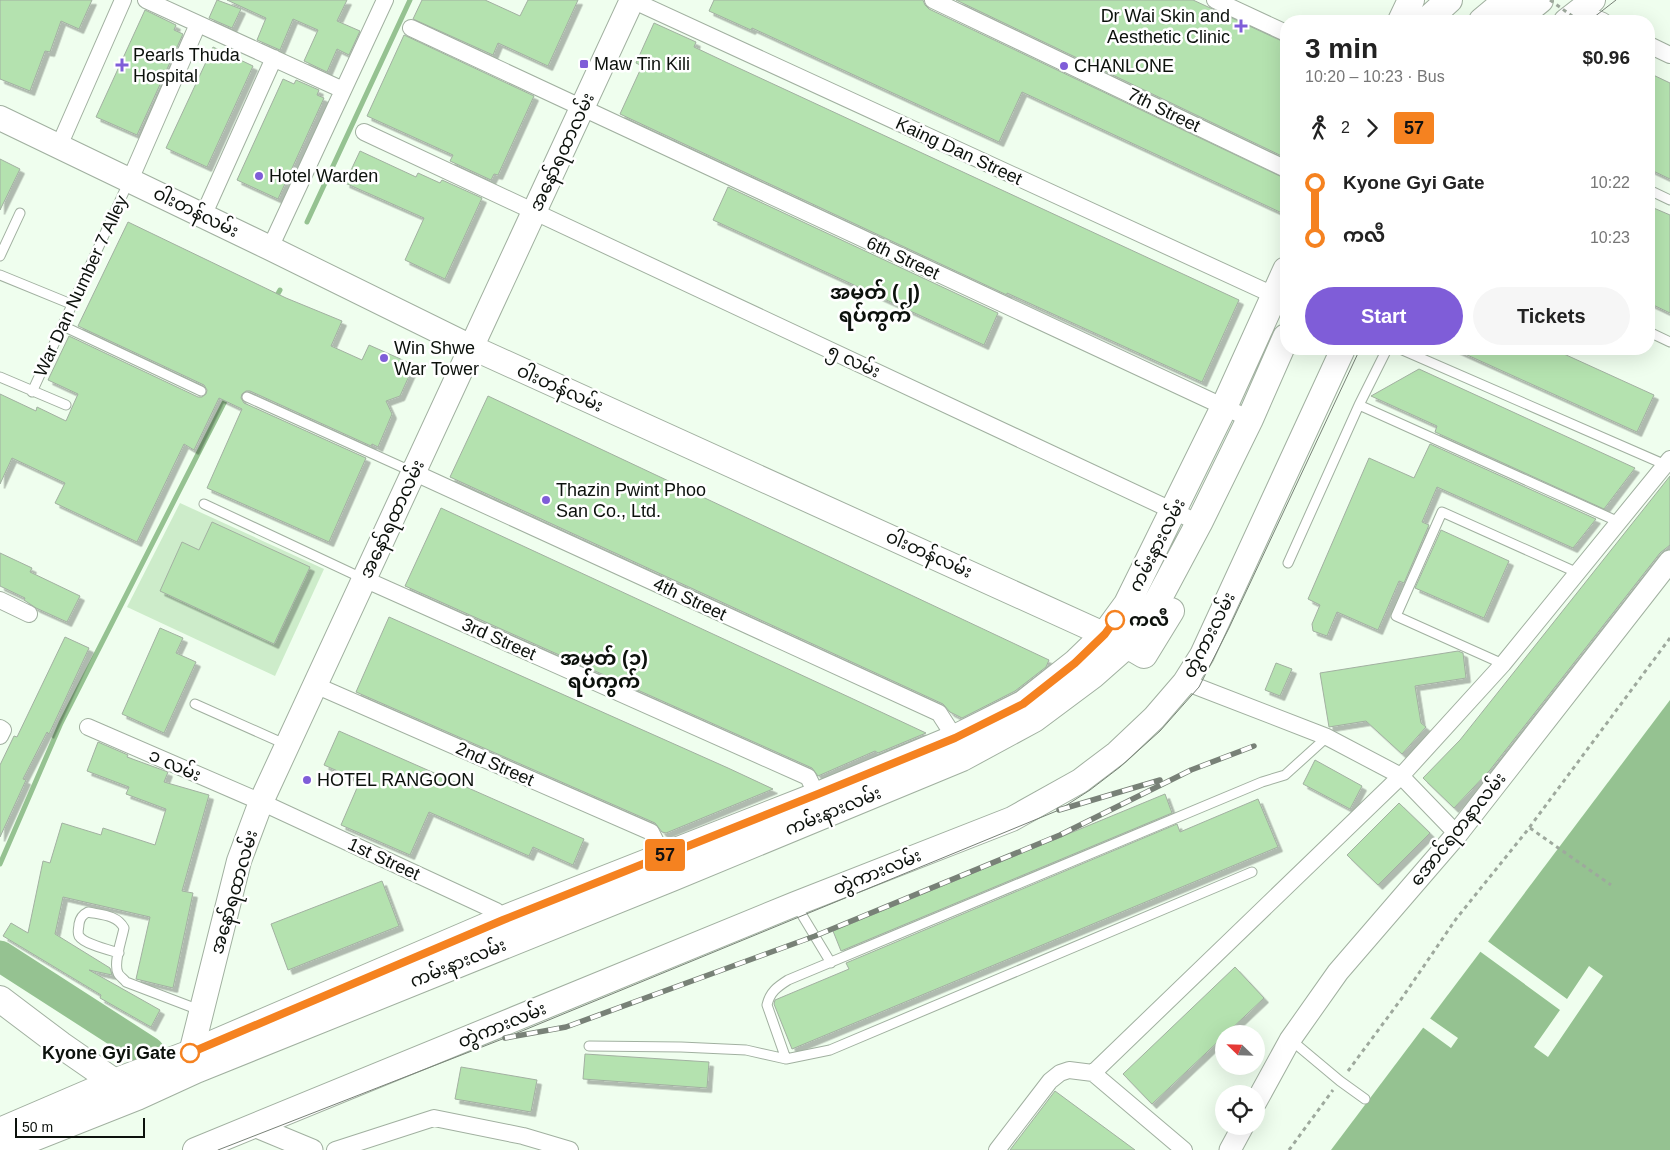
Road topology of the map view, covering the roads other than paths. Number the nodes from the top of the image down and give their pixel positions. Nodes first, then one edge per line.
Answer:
1 (123, 0) edge
2 (146, 0) edge
3 (385, 0) edge
4 (632, 0) edge
5 (933, 0) edge
6 (1215, 0) edge
7 (1411, 0) edge
8 (1431, 0) edge
9 (1449, 0) edge
10 (1507, 0) edge
11 (1540, 0) edge
12 (1404, 15) edge
13 (1424, 15) edge
14 (1433, 15) edge
15 (1489, 15) edge
16 (1521, 15) edge
17 (198, 24) junction
18 (411, 28) dead end
19 (1280, 30) edge
20 (1655, 48) edge
21 (1670, 55) edge
22 (274, 58) junction
23 (343, 90) junction
24 (582, 108) junction
25 (0, 118) edge
26 (364, 132) dead end
27 (59, 146) junction
28 (1280, 166) edge
29 (130, 180) junction
30 (1655, 193) edge
31 (1670, 200) edge
32 (534, 211) junction
33 (20, 213) dead end
34 (203, 216) junction
35 (270, 248) junction
36 (0, 256) edge
37 (0, 275) edge
38 (1280, 299) edge
39 (71, 304) junction
40 (63, 326) junction
41 (1655, 335) edge
42 (1670, 342) edge
43 (471, 347) junction
44 (1280, 351) edge
45 (1294, 355) edge
46 (1340, 355) edge
47 (1384, 355) edge
48 (1414, 355) edge
49 (0, 377) edge
50 (201, 391) dead end
51 (32, 392) junction
52 (247, 397) dead end
53 (66, 405) dead end
54 (1358, 405) junction
55 (1224, 408) junction
56 (1250, 419) junction
57 (1669, 464) edge
58 (413, 472) junction
59 (204, 504) dead end
60 (1174, 511) junction
61 (1199, 522) junction
62 (1619, 522) junction
63 (1670, 561) edge
64 (1288, 563) dead end
65 (1578, 573) junction
66 (364, 579) junction
67 (0, 600) edge
68 (28, 614) dead end
69 (1125, 645) junction
70 (1502, 664) junction
71 (1185, 682) junction
72 (315, 685) junction
73 (195, 704) dead end
74 (88, 727) dead end
75 (0, 728) edge
76 (0, 736) edge
77 (1327, 737) junction
78 (288, 745) junction
79 (959, 748) junction
80 (1401, 776) junction
81 (261, 802) junction
82 (822, 804) junction
83 (1457, 834) junction
84 (668, 866) junction
85 (1252, 872) dead end
86 (795, 904) junction
87 (507, 931) junction
88 (118, 953) junction
89 (831, 963) junction
90 (0, 999) edge
91 (202, 1011) junction
92 (1290, 1040) junction
93 (589, 1046) dead end
94 (786, 1059) junction
95 (193, 1061) junction
96 (1093, 1073) junction
97 (114, 1082) junction
98 (1265, 1086) edge
99 (137, 1097) junction
100 (1365, 1099) dead end
101 (254, 1126) junction
102 (0, 1131) edge
103 (1238, 1135) edge
104 (3, 1150) edge
105 (195, 1150) edge
106 (312, 1150) edge
107 (335, 1150) edge
108 (570, 1150) edge
109 (997, 1150) edge
110 (1184, 1150) edge
111 (1230, 1150) edge

1 - 27 street
2 - 17 street
3 - 23 street
4 - 24 main road, အနော်ရထာလမ်း
4 - 38 street, Kaing Dan Street
5 - 28 street, 7th Street
6 - 19 street
7 - 12 main road
8 - 13 main road
9 - 14 main road
10 - 15 main road
11 - 16 main road
17 - 22 street
17 - 29 street
18 - 24 street, 6th Street
20 - 21 street
22 - 23 street
22 - 34 street
23 - 35 street
24 - 32 main road, အနော်ရထာလမ်း
24 - 55 street, 6th Street
25 - 27 main road, ဝါးတန်လမ်း
26 - 32 street, ၅ လမ်း
27 - 29 main road, ဝါးတန်လမ်း
29 - 34 main road, ဝါးတန်လမ်း
29 - 39 lane, War Dan Number 7 Alley
30 - 31 lane
32 - 43 main road, အနော်ရထာလမ်း
32 - 60 street, ၅ လမ်း
33 - 36 lane
34 - 35 main road, ဝါးတန်လမ်း
35 - 43 main road, ဝါးတန်လမ်း
37 - 39 lane
38 - 55 main road, ကမ်းနားလမ်း
39 - 40 lane, War Dan Number 7 Alley
40 - 50 lane
40 - 51 lane, War Dan Number 7 Alley
41 - 42 lane
43 - 58 main road, အနော်ရထာလမ်း
43 - 69 main road, ဝါးတန်လမ်း
44 - 56 main road, ကမ်းနားလမ်း
45 - 69 main road
46 - 71 main road, တွဲကားလမ်း
47 - 54 lane
48 - 57 lane
49 - 51 lane
51 - 53 lane
52 - 58 lane
54 - 62 lane
54 - 64 lane
55 - 56 street, 6th Street
55 - 60 main road, ကမ်းနားလမ်း
56 - 61 main road, ကမ်းနားလမ်း
57 - 62 street
58 - 66 main road, အနော်ရထာလမ်း
58 - 79 street, 4th Street
59 - 66 lane
60 - 61 street, ၅ လမ်း
60 - 69 main road, ကမ်းနားလမ်း
61 - 69 main road, ကမ်းနားလမ်း
62 - 65 street
63 - 83 street, အောင်ရတနာလမ်း
65 - 70 street
65 - 70 lane
66 - 72 main road, အနော်ရထာလမ်း
66 - 82 street, 3rd Street
67 - 68 street
69 - 79 main road, ကမ်းနားလမ်း
70 - 80 street
71 - 77 street
71 - 86 main road, တွဲကားလမ်း
72 - 78 main road, အနော်ရထာလမ်း
72 - 84 street, 2nd Street
73 - 78 lane
74 - 81 street, ၁ လမ်း
75 - 76 street
77 - 80 street
77 - 89 lane
78 - 81 main road, အနော်ရထာလမ်း
79 - 82 main road, ကမ်းနားလမ်း
80 - 83 street
80 - 96 street
81 - 87 street, 1st Street
81 - 91 main road, အနော်ရထာလမ်း
82 - 84 main road, ကမ်းနားလမ်း
83 - 92 street, အောင်ရတနာလမ်း
84 - 87 main road, ကမ်းနားလမ်း
85 - 94 lane
86 - 89 lane
86 - 101 main road, တွဲကားလမ်း
87 - 95 main road, ကမ်းနားလမ်း
88 - 88 lane
88 - 91 lane
89 - 94 lane
90 - 97 main road
91 - 95 main road, အနော်ရထာလမ်း
92 - 98 street, အောင်ရတနာလမ်း
92 - 100 lane
93 - 94 lane
95 - 97 main road, ကမ်းနားလမ်း
95 - 99 main road, ကမ်းနားလမ်း
96 - 109 street
96 - 110 street
97 - 99 main road
97 - 102 main road, ကမ်းနားလမ်း
99 - 104 main road, ကမ်းနားလမ်း
101 - 105 main road, တွဲကားလမ်း
101 - 106 street
103 - 111 street
107 - 108 street

